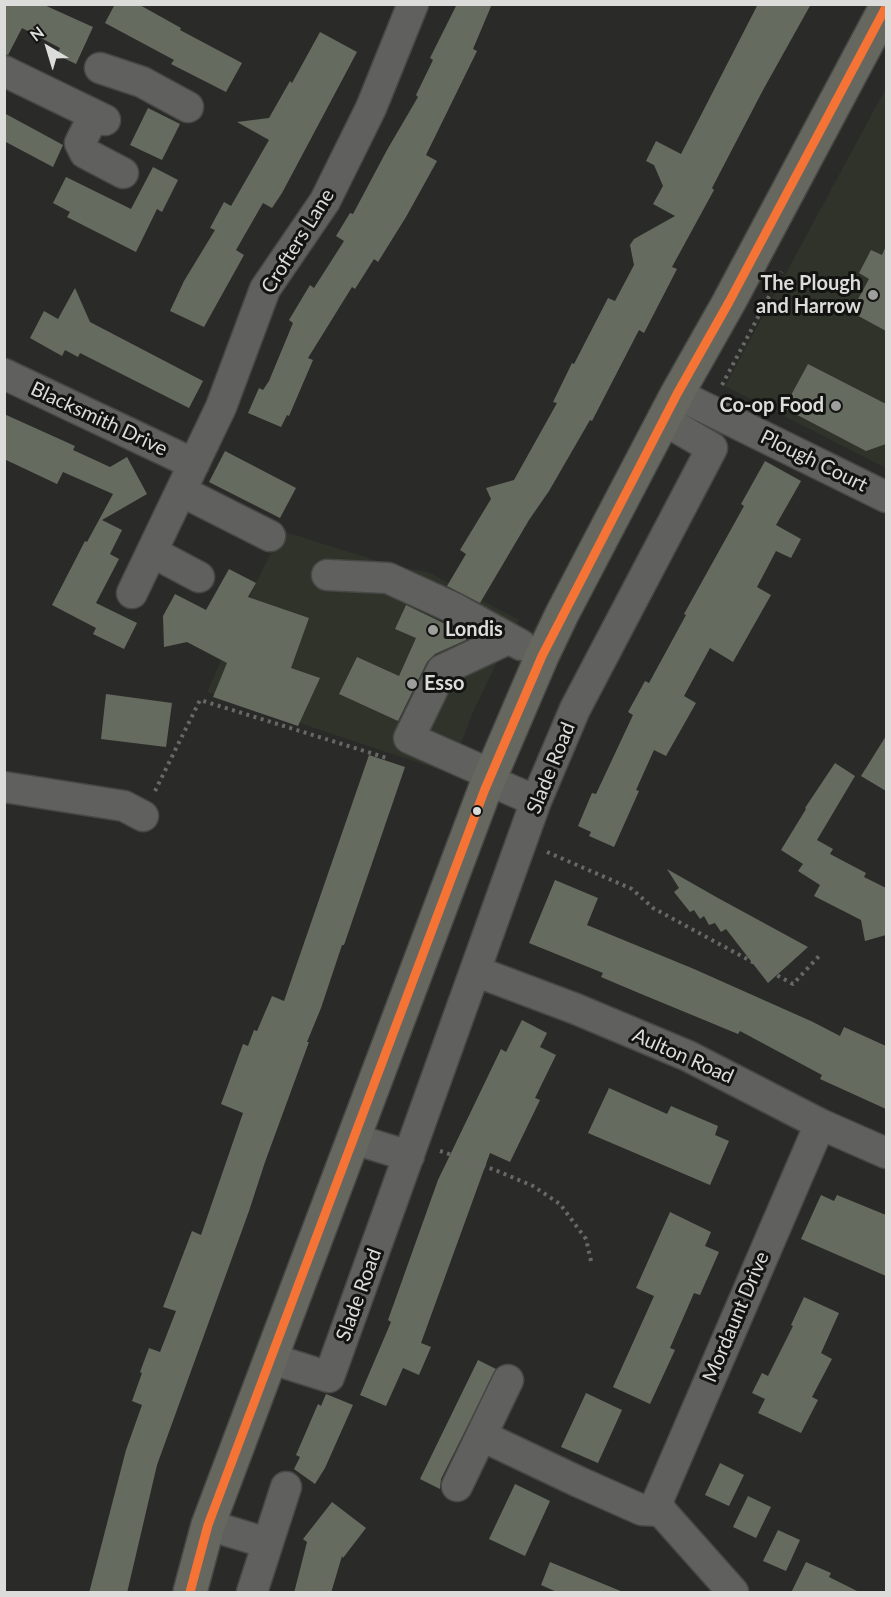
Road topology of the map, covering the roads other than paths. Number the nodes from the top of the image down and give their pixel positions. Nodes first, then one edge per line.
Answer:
1 (413, 4) edge
2 (886, 7) edge
3 (4, 71) edge
4 (188, 107) dead end
5 (93, 114) junction
6 (123, 173) dead end
7 (4, 374) edge
8 (670, 407) junction
9 (195, 464) junction
10 (886, 497) edge
11 (176, 501) junction
12 (270, 536) dead end
13 (152, 552) junction
14 (327, 575) dead end
15 (199, 577) dead end
16 (132, 593) dead end
17 (508, 639) junction
18 (542, 656) junction
19 (489, 777) junction
20 (4, 787) edge
21 (536, 801) junction
22 (143, 816) road end
23 (475, 971) junction
24 (819, 1124) junction
25 (354, 1139) junction
26 (411, 1150) junction
27 (886, 1153) edge
28 (272, 1359) junction
29 (508, 1380) dead end
30 (482, 1436) junction
31 (457, 1485) dead end
32 (286, 1487) dead end
33 (661, 1511) junction
34 (208, 1525) junction
35 (267, 1543) junction
36 (190, 1593) edge
37 (252, 1593) edge
38 (733, 1593) edge

1 - 9 street, Crofters Lane
2 - 8 main road
3 - 5 street
4 - 5 street
5 - 6 street
7 - 9 street, Blacksmith Drive
8 - 10 street, Plough Court
8 - 18 main road
8 - 21 street, Slade Road
9 - 11 street, Crofters Lane
11 - 12 street
11 - 13 street, Crofters Lane
13 - 15 street
13 - 16 street, Crofters Lane
14 - 17 street
17 - 18 street
17 - 19 street
18 - 19 main road
19 - 21 street
19 - 25 main road
20 - 22 street
21 - 23 street, Slade Road
23 - 24 street, Aulton Road
23 - 26 street, Slade Road
24 - 27 street, Aulton Road
24 - 33 street, Mordaunt Drive
25 - 26 street
25 - 28 main road
26 - 28 street, Slade Road
28 - 34 main road
29 - 30 street
30 - 31 street
30 - 33 street
32 - 35 street
33 - 38 street
34 - 35 street
34 - 36 main road
35 - 37 street

